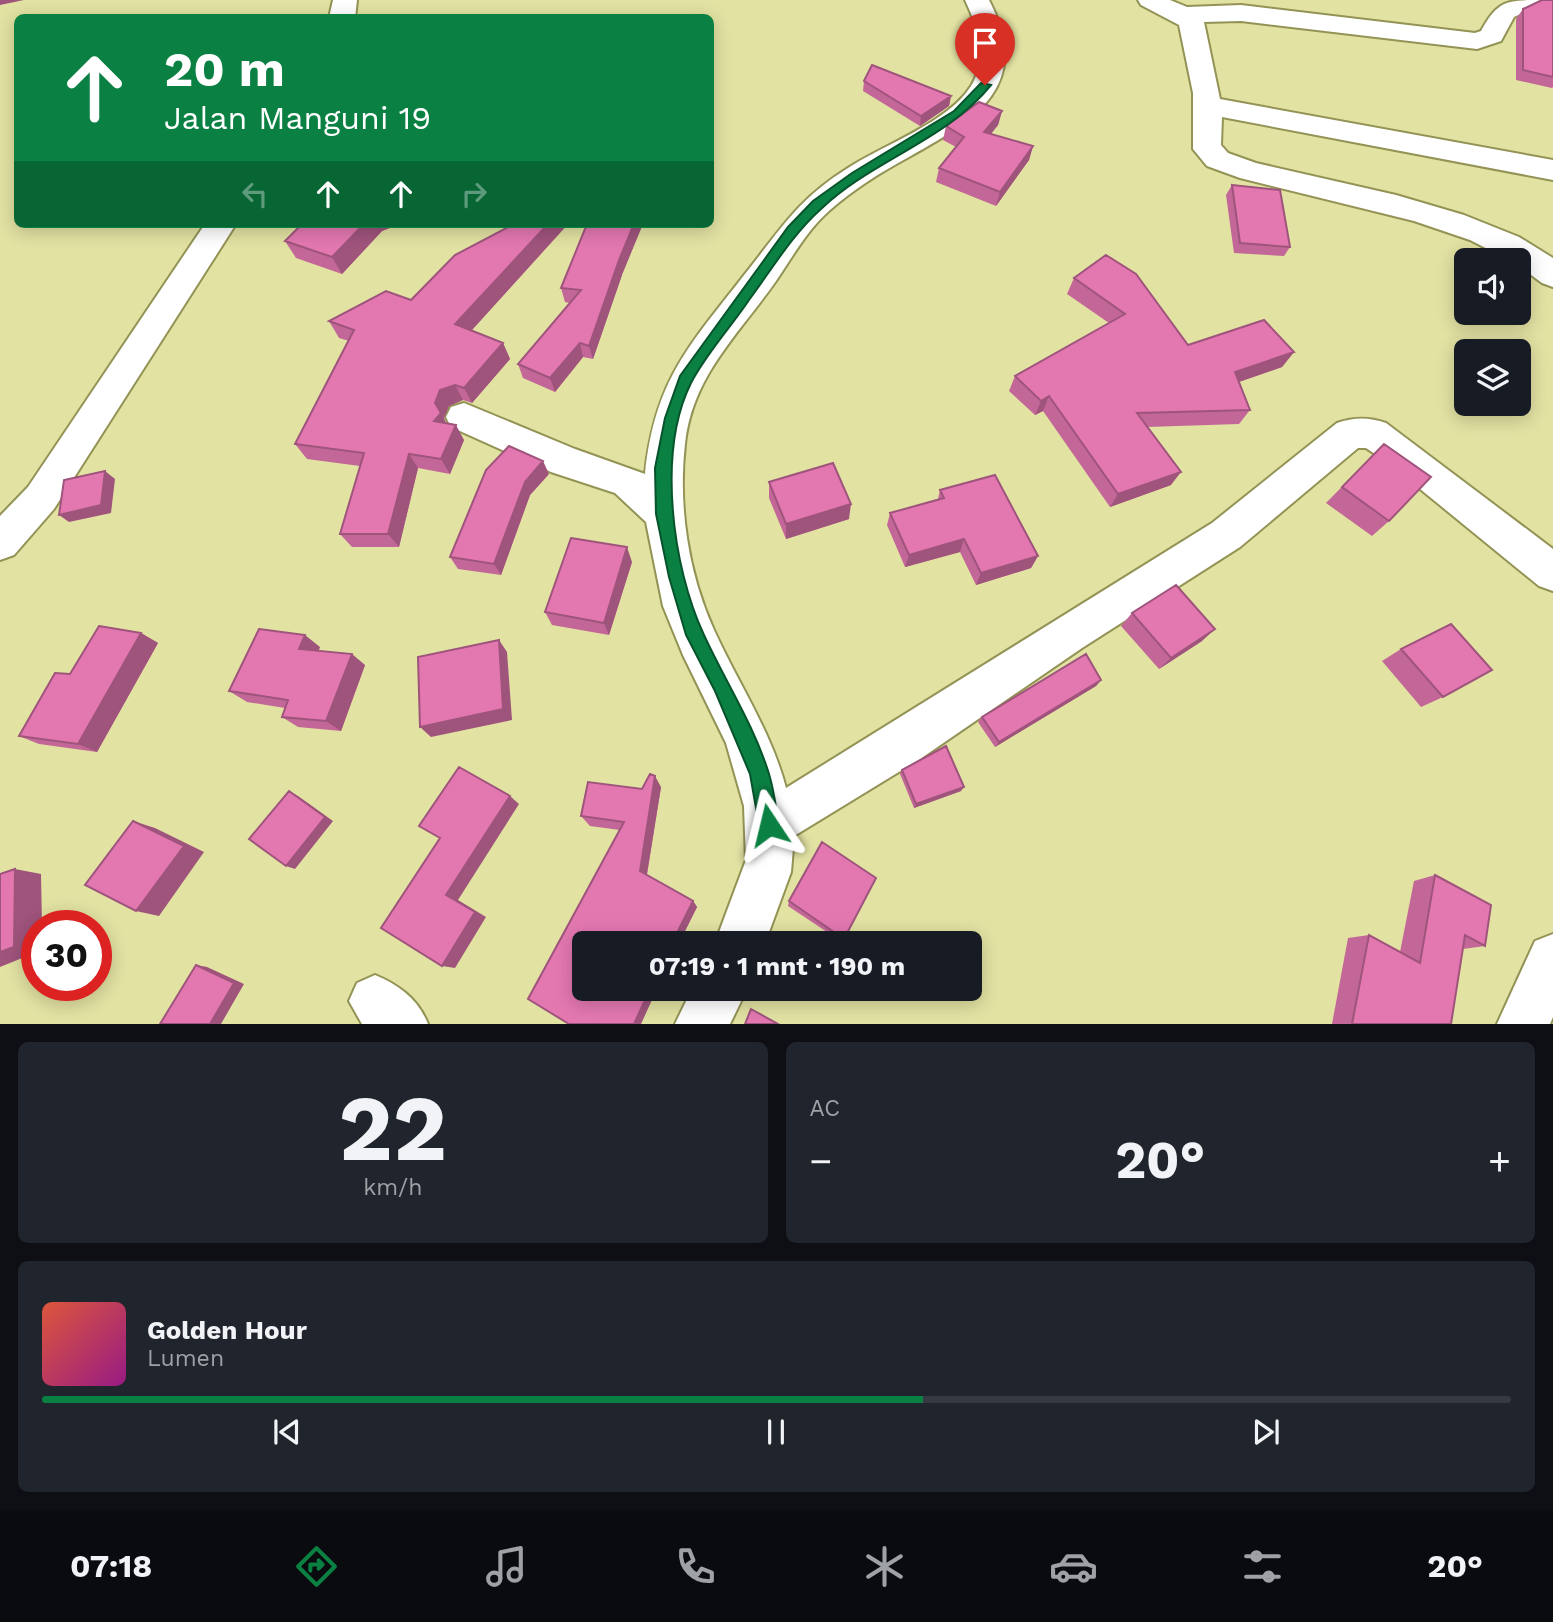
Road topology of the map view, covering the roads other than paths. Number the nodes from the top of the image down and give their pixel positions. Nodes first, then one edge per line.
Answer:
1 (976, 0) edge
2 (1150, 0) edge
3 (1530, 0) edge
4 (1183, 15) junction
5 (1206, 105) junction
6 (1553, 170) edge
7 (218, 228) edge
8 (1553, 275) edge
9 (464, 417) dead end
10 (664, 514) junction
11 (0, 543) edge
12 (1553, 573) edge
13 (769, 825) junction
14 (745, 931) edge
15 (1553, 959) edge
16 (715, 1001) edge
17 (701, 1024) edge
18 (1523, 1024) edge

1 - 10 street
2 - 4 street
3 - 4 street
4 - 5 street
5 - 6 street
5 - 8 street
7 - 11 street
9 - 10 street
10 - 13 street
12 - 13 street
13 - 14 street
15 - 18 street
16 - 17 street

